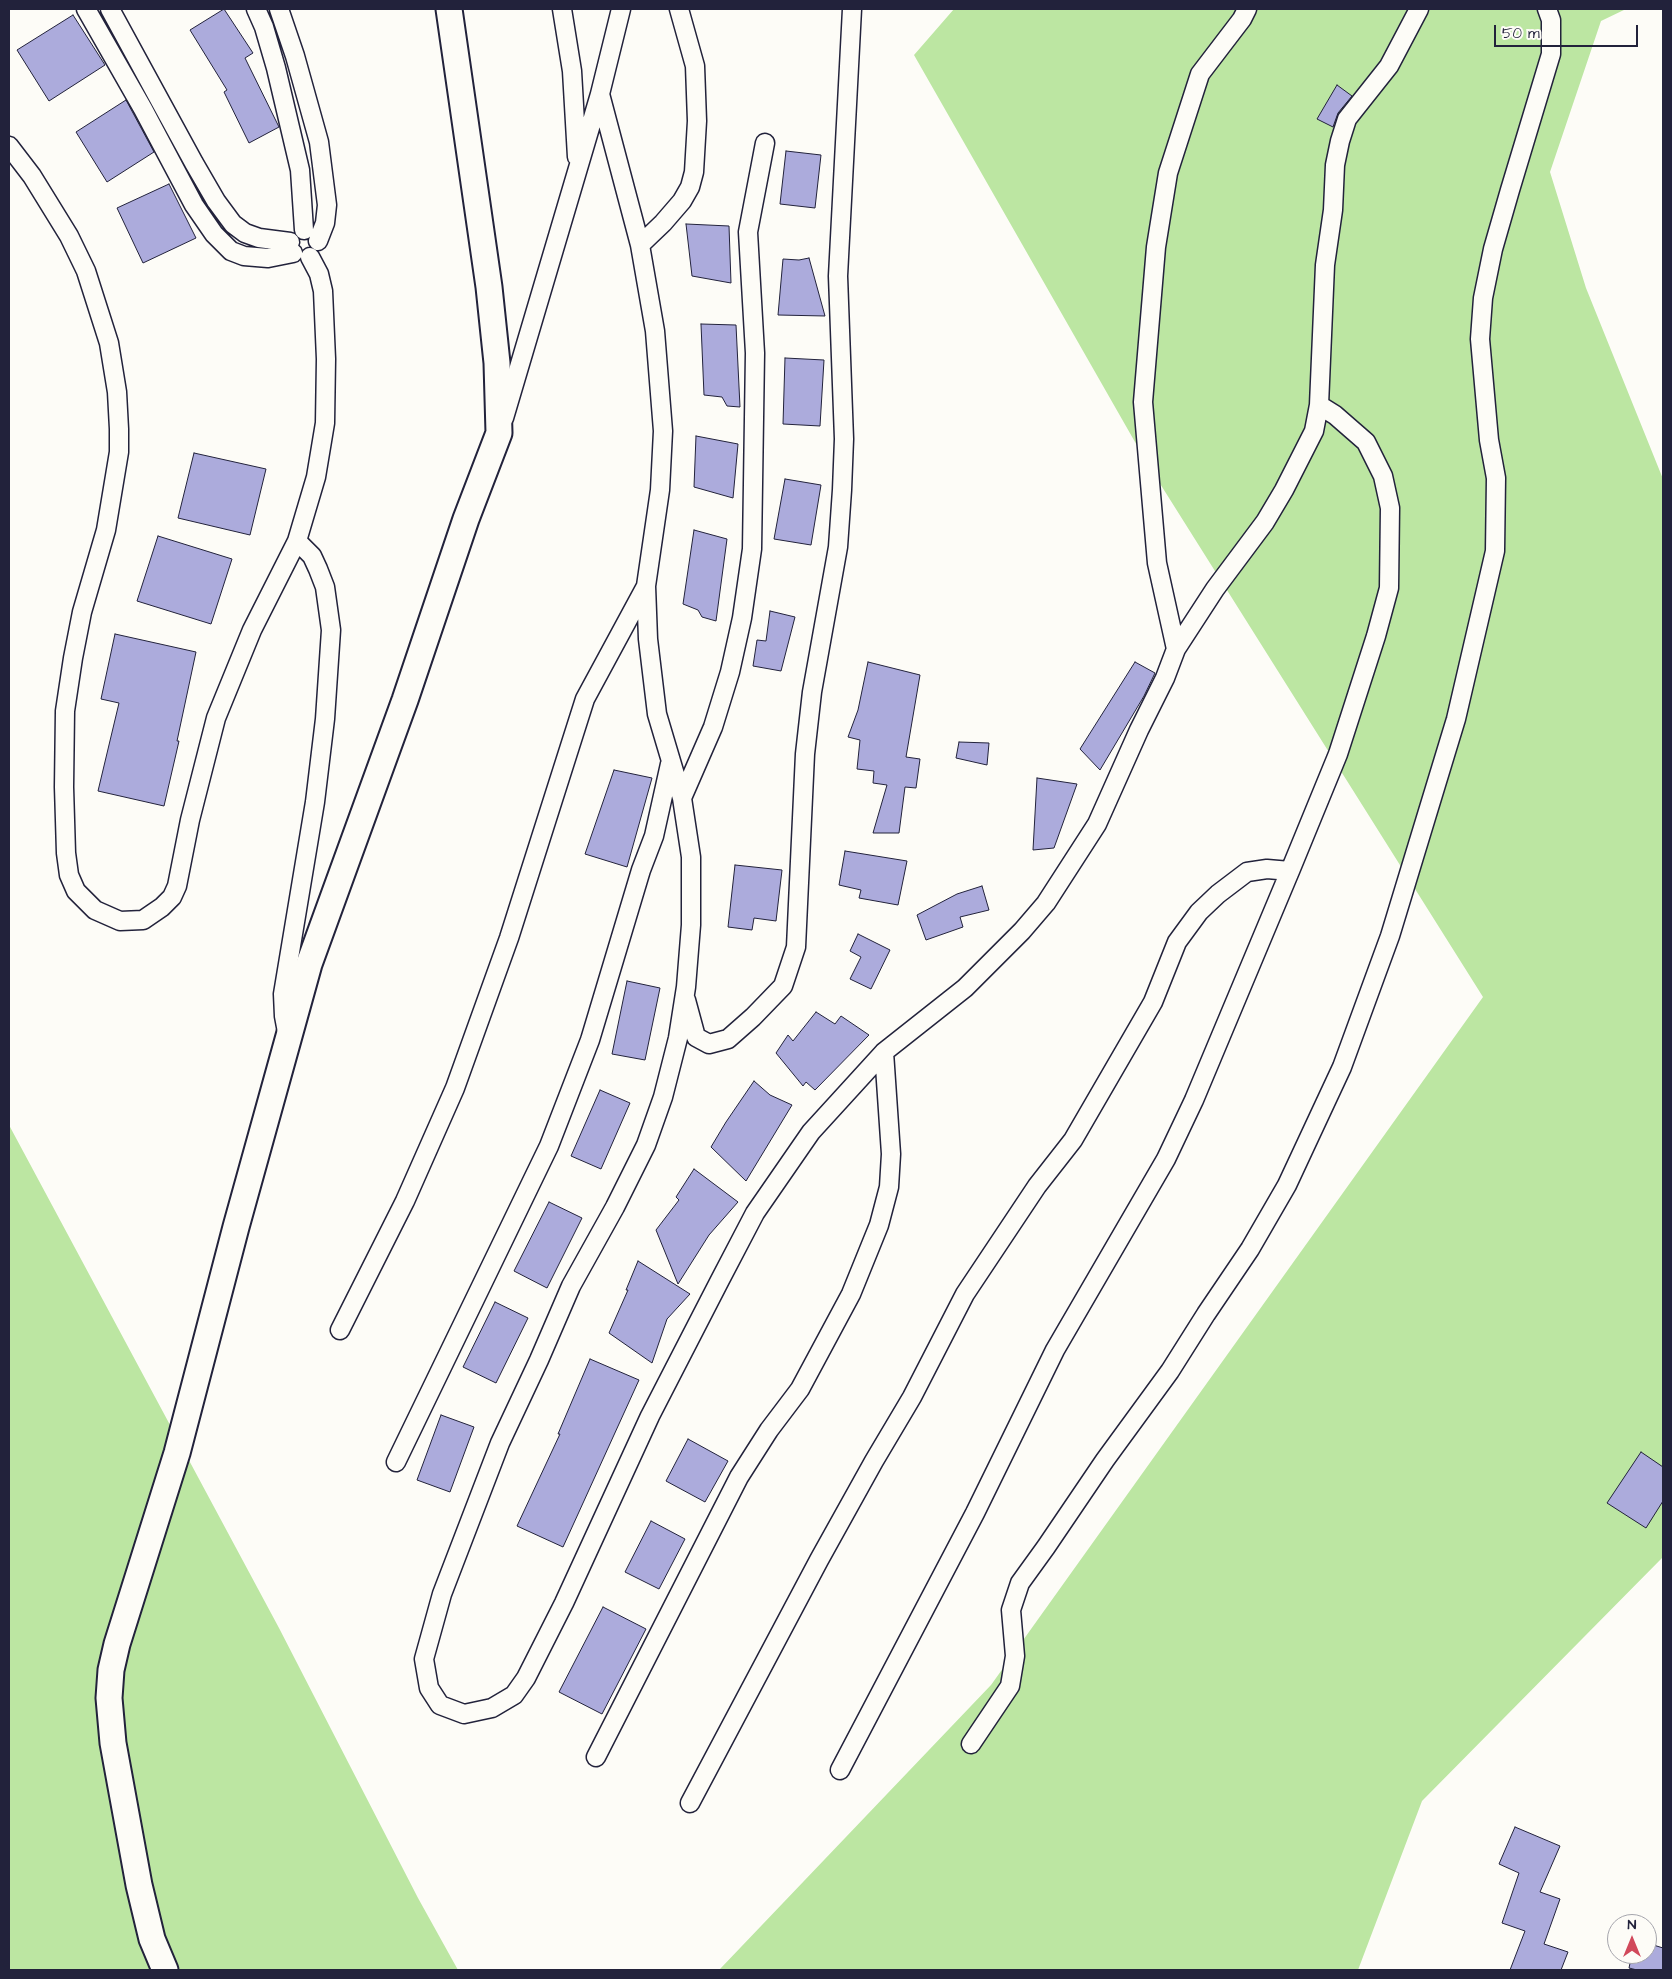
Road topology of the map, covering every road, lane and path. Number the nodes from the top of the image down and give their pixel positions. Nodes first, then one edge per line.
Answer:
1 (86, 9) edge
2 (110, 9) edge
3 (256, 9) edge
4 (279, 9) edge
5 (448, 9) edge
6 (562, 9) edge
7 (621, 9) edge
8 (679, 9) edge
9 (852, 9) edge
10 (1248, 9) edge
11 (1419, 9) edge
12 (1548, 9) edge
13 (136, 57) junction
14 (120, 69) junction
15 (600, 94) junction
16 (319, 142) junction
17 (765, 143) dead end
18 (294, 145) junction
19 (9, 146) edge
20 (578, 168) junction
21 (303, 245) junction
22 (640, 245) junction
23 (1319, 405) junction
24 (499, 433) junction
25 (297, 541) junction
26 (646, 586) junction
27 (1176, 649) junction
28 (670, 762) junction
29 (682, 798) junction
30 (1290, 870) junction
31 (684, 994) junction
32 (289, 1037) junction
33 (884, 1052) junction
34 (340, 1330) dead end
35 (396, 1462) dead end
36 (971, 1744) dead end
37 (596, 1757) dead end
38 (840, 1770) dead end
39 (690, 1803) dead end
40 (165, 1970) edge

1 - 14 street
2 - 13 street
3 - 18 street
4 - 16 street
5 - 24 main road
6 - 20 street
7 - 15 street
8 - 22 street
9 - 31 street
10 - 27 street
11 - 23 street
12 - 36 street
13 - 14 street
13 - 21 street
14 - 21 street
15 - 20 street
15 - 22 street
16 - 18 street
16 - 21 street
17 - 29 street
18 - 21 street
19 - 25 street
20 - 24 street
21 - 25 street
22 - 26 street
23 - 27 street
23 - 30 street
24 - 32 main road
25 - 32 street
26 - 28 street
26 - 34 street
27 - 33 street
28 - 29 street
28 - 35 street
29 - 31 street
30 - 38 street
30 - 39 street
31 - 33 street
32 - 40 main road
33 - 37 street

